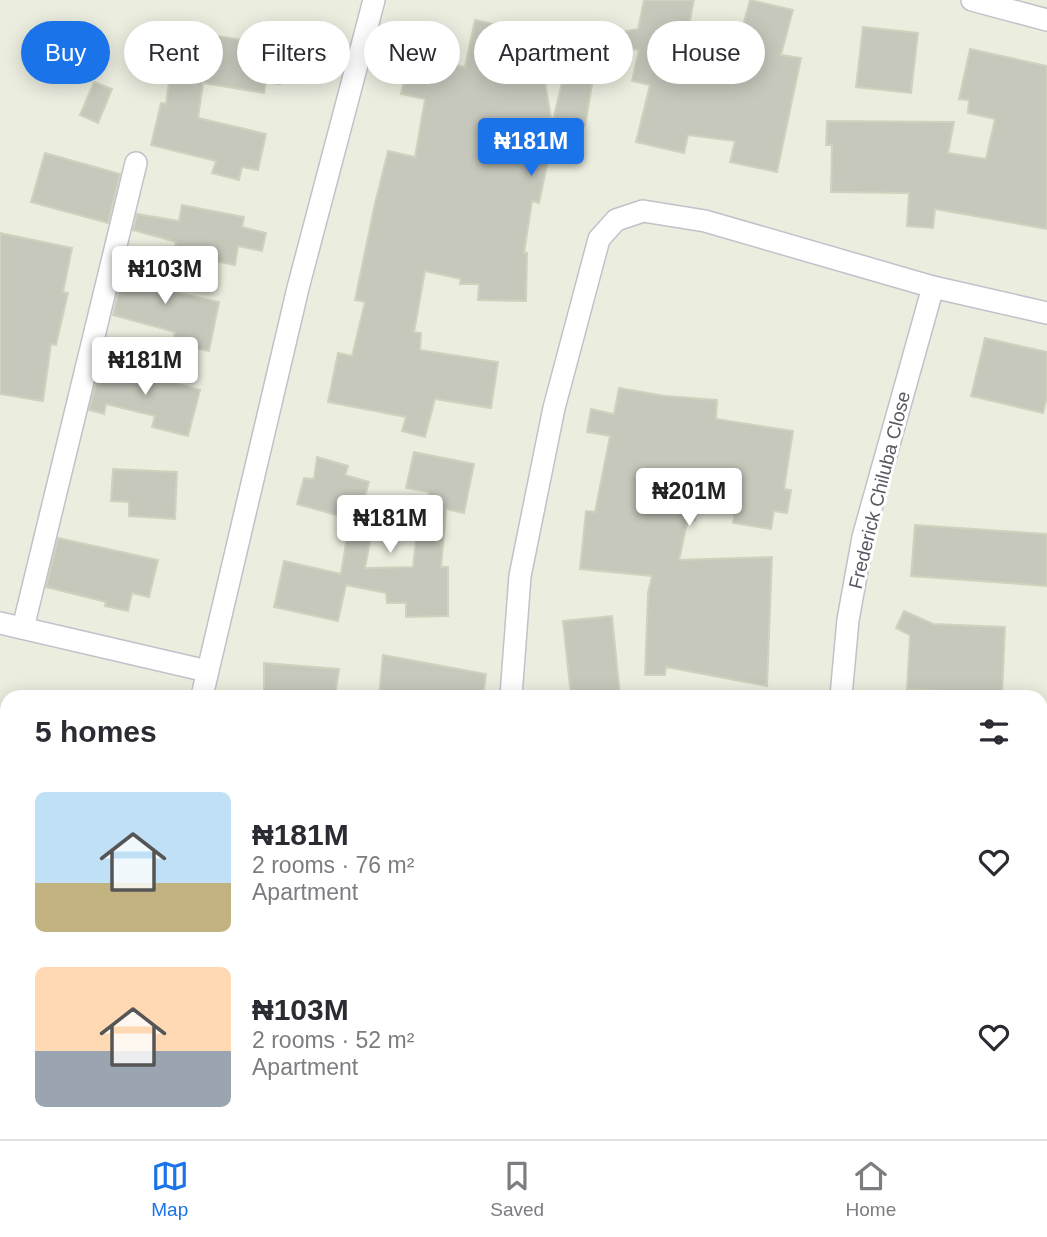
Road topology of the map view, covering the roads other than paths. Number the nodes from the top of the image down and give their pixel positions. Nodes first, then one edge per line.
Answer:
1 (374, 0) edge
2 (972, 0) edge
3 (1047, 20) edge
4 (136, 163) dead end
5 (933, 287) junction
6 (1047, 313) edge
7 (0, 623) edge
8 (23, 628) junction
9 (207, 671) junction
10 (203, 690) edge
11 (511, 690) edge
12 (842, 690) edge

1 - 9 street
2 - 3 street
4 - 8 street
5 - 6 street
5 - 11 street
5 - 12 street, Frederick Chiluba Close
7 - 8 street
8 - 9 street
9 - 10 street

